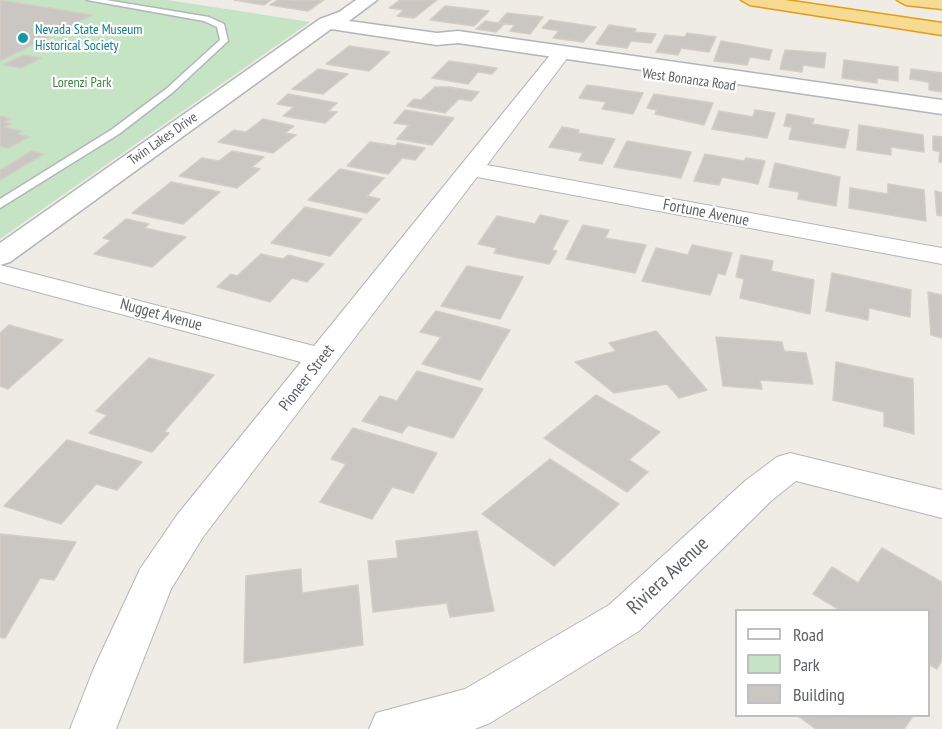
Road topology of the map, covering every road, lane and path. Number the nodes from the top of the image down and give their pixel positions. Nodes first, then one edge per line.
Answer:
1 (91, 0) edge
2 (350, 0) edge
3 (368, 0) edge
4 (750, 0) edge
5 (906, 0) edge
6 (942, 4) edge
7 (327, 23) junction
8 (942, 29) edge
9 (559, 56) junction
10 (785, 89) junction
11 (942, 107) edge
12 (942, 117) edge
13 (471, 169) junction
14 (0, 204) edge
15 (0, 256) edge
16 (942, 256) edge
17 (0, 273) edge
18 (322, 358) junction
19 (942, 504) edge
20 (93, 729) edge
21 (392, 729) edge

1 - 14 lane
2 - 7 street, Twin Lakes Drive
3 - 7 street, Twin Lakes Drive
4 - 8 highway
5 - 6 highway
7 - 9 street, West Bonanza Road
7 - 15 street, Twin Lakes Drive
9 - 10 street, West Bonanza Road
9 - 13 street, Pioneer Street
10 - 11 street, West Bonanza Road
10 - 12 street, West Bonanza Road
13 - 16 street, Fortune Avenue
13 - 18 street, Pioneer Street
17 - 18 street, Nugget Avenue
18 - 20 street, Pioneer Street
19 - 21 street, Riviera Avenue

